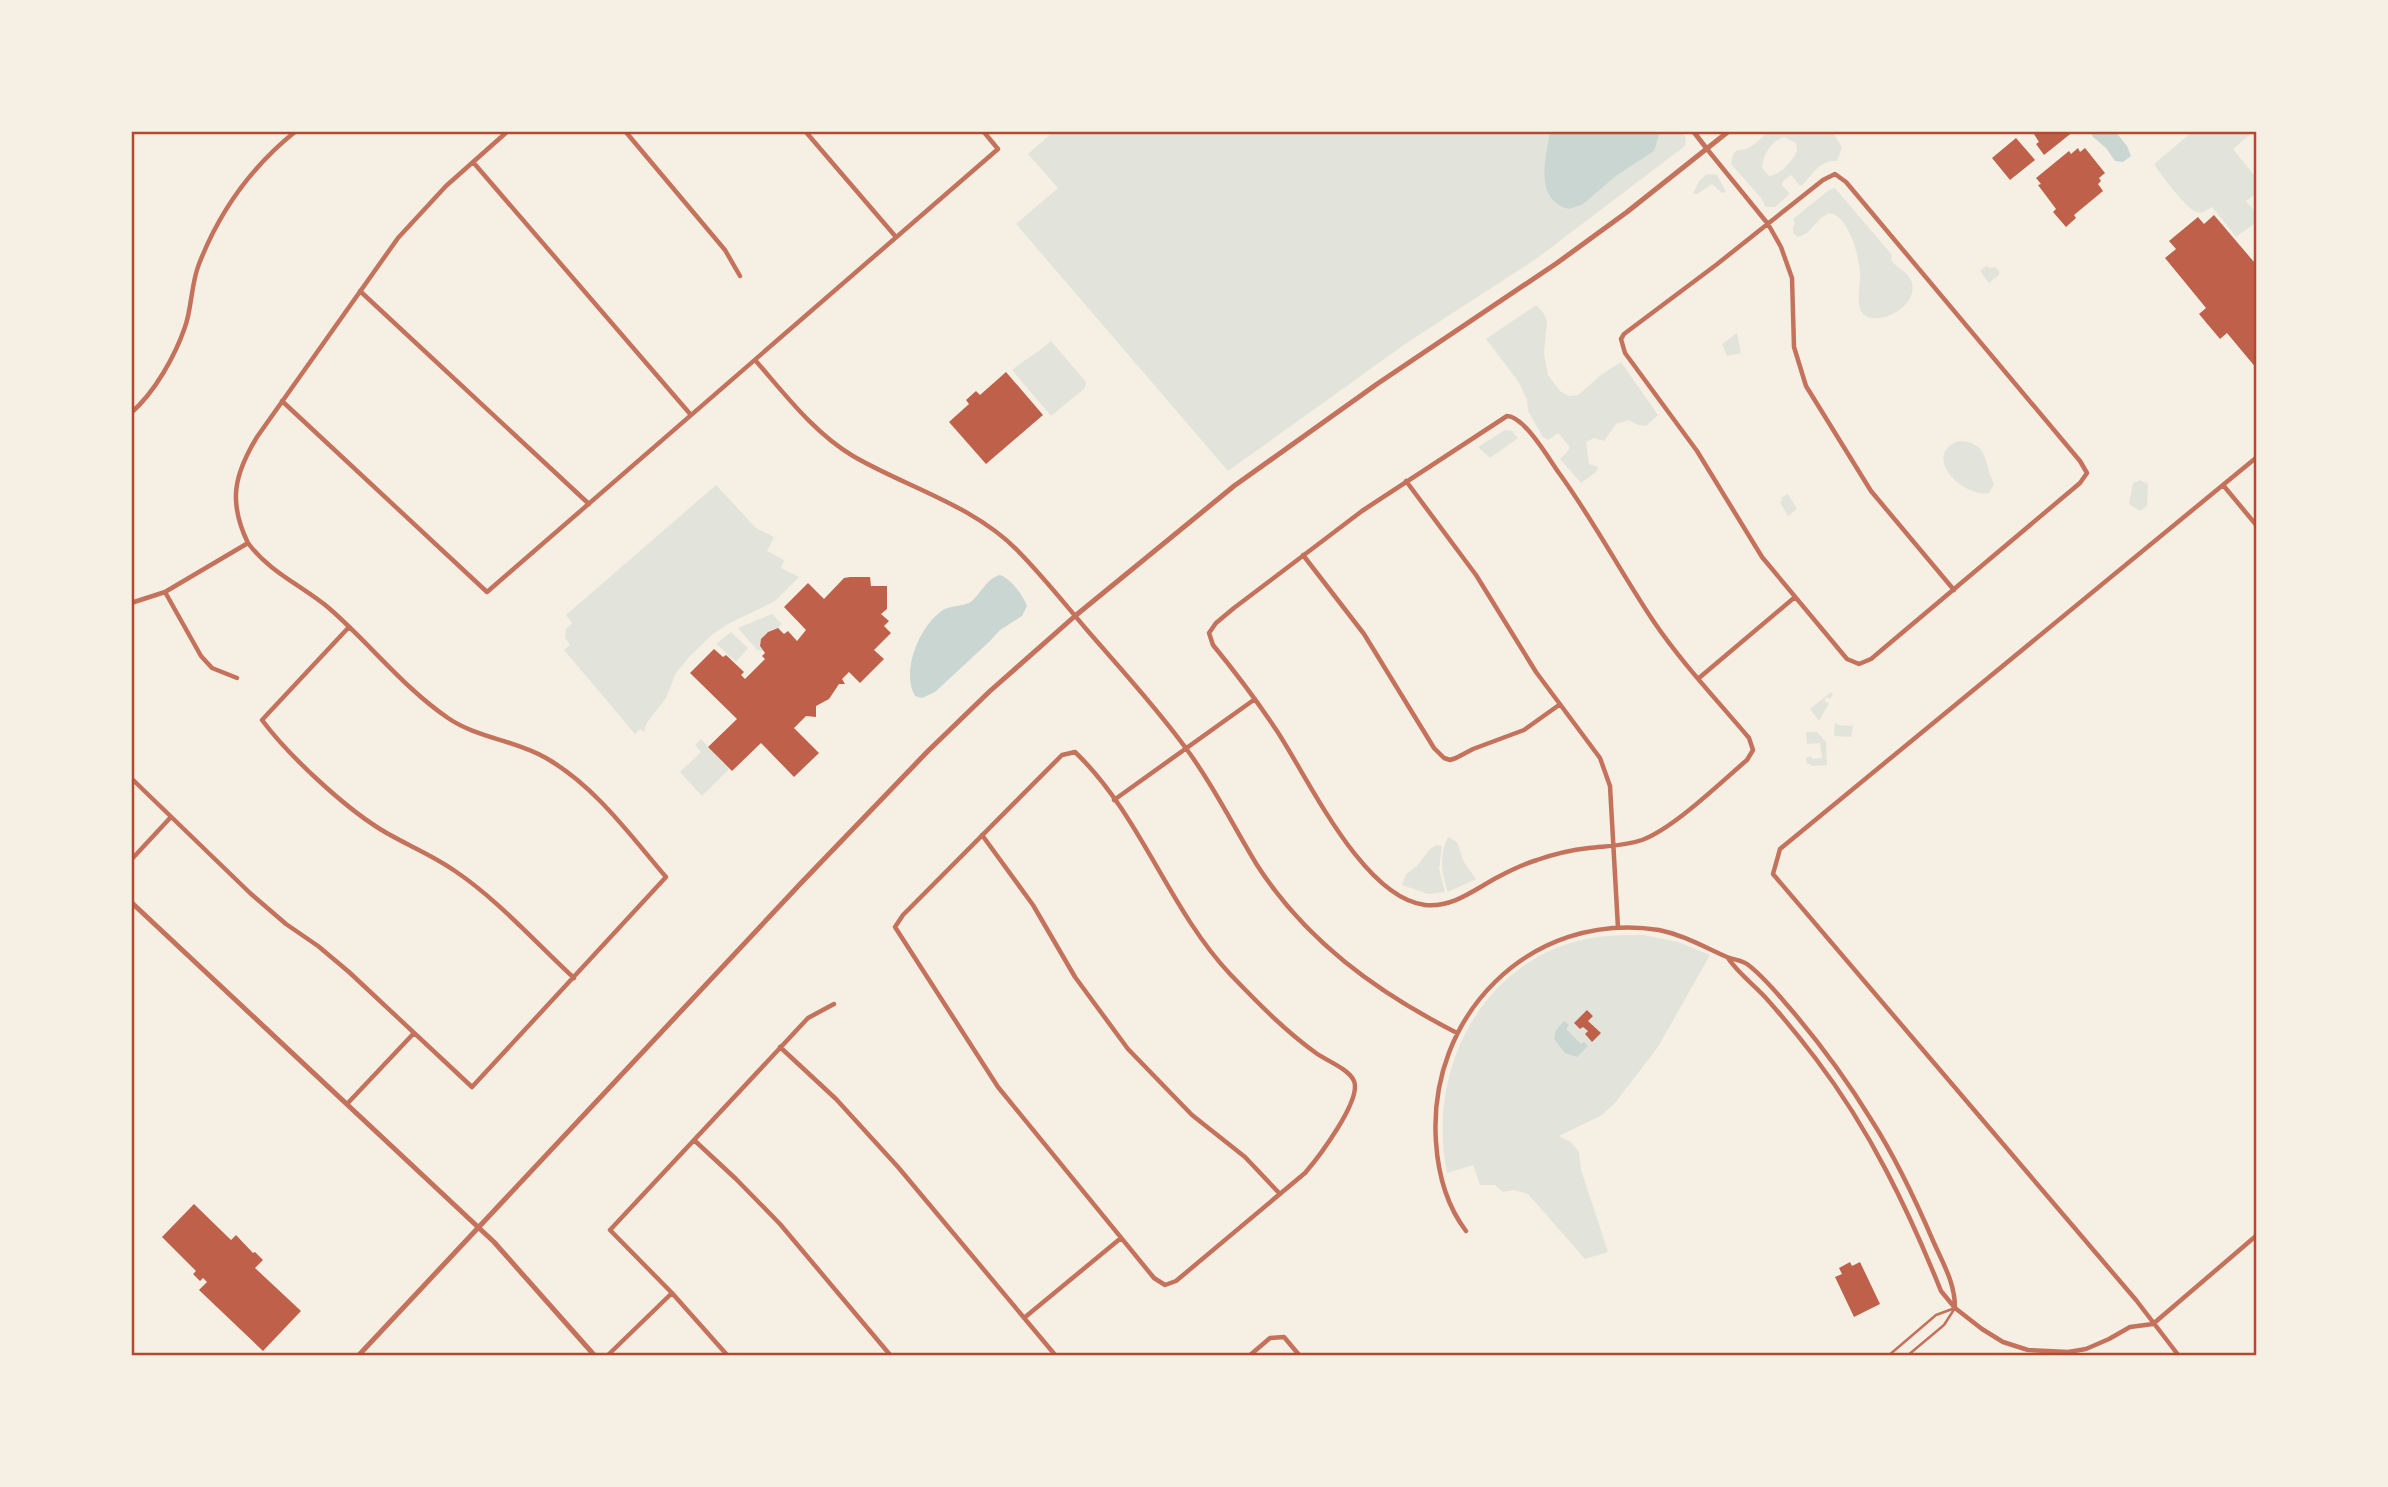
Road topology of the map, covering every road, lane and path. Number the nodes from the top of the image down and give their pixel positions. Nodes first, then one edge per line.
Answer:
1 (508, 131) edge
2 (625, 131) edge
3 (805, 131) edge
4 (983, 131) edge
5 (1693, 131) edge
6 (1729, 131) edge
7 (294, 132) edge
8 (1707, 149) junction
9 (473, 162) junction
10 (1768, 225) junction
11 (896, 237) junction
12 (740, 276) dead end
13 (360, 291) junction
14 (755, 360) junction
15 (282, 401) junction
16 (131, 413) edge
17 (691, 415) junction
18 (2257, 457) edge
19 (1406, 481) junction
20 (2223, 485) junction
21 (589, 503) junction
22 (2257, 526) edge
23 (248, 543) junction
24 (1303, 555) junction
25 (1954, 590) junction
26 (165, 592) junction
27 (1795, 597) junction
28 (131, 603) edge
29 (1075, 616) junction
30 (349, 627) junction
31 (237, 678) dead end
32 (1699, 678) junction
33 (1255, 699) junction
34 (1559, 705) junction
35 (1186, 748) junction
36 (131, 778) edge
37 (1114, 800) junction
38 (170, 818) junction
39 (982, 835) junction
40 (1613, 845) junction
41 (131, 860) edge
42 (131, 902) edge
43 (1618, 929) junction
44 (1728, 957) junction
45 (574, 978) junction
46 (834, 1004) dead end
47 (414, 1033) junction
48 (1457, 1034) junction
49 (780, 1047) junction
50 (347, 1104) junction
51 (694, 1140) junction
52 (1280, 1194) junction
53 (479, 1227) junction
54 (1466, 1231) dead end
55 (2257, 1235) edge
56 (1121, 1238) junction
57 (672, 1293) junction
58 (1955, 1308) junction
59 (1024, 1318) junction
60 (2153, 1324) junction
61 (358, 1356) edge
62 (595, 1356) edge
63 (607, 1356) edge
64 (728, 1356) edge
65 (891, 1356) edge
66 (1056, 1356) edge
67 (1249, 1356) edge
68 (1300, 1356) edge
69 (1888, 1356) edge
70 (1908, 1356) edge
71 (2179, 1356) edge

1 - 9 street
2 - 12 street
3 - 11 street
4 - 11 street
5 - 8 street
6 - 8 street
7 - 16 street
8 - 10 street
8 - 29 street
9 - 13 street
9 - 17 street
10 - 25 street
10 - 25 street
10 - 27 street
11 - 14 street
13 - 15 street
13 - 21 street
14 - 17 street
14 - 29 street
15 - 21 street
15 - 23 street
17 - 21 street
18 - 20 street
19 - 24 street
19 - 32 street
19 - 34 street
20 - 22 street
20 - 60 street
23 - 26 street
23 - 30 street
24 - 33 street
24 - 34 street
25 - 27 street
26 - 28 street
26 - 31 street
27 - 32 street
29 - 35 street
29 - 53 street
30 - 45 street
30 - 45 street
32 - 40 street
33 - 35 street
33 - 40 street
34 - 40 street
35 - 37 street
35 - 48 street
36 - 38 street
37 - 39 street
37 - 52 street
38 - 41 street
38 - 47 street
39 - 52 street
39 - 56 street
40 - 43 street
42 - 50 street
43 - 44 street
43 - 48 street
44 - 58 street
44 - 58 street
45 - 47 street
46 - 49 street
47 - 50 street
48 - 54 street
49 - 51 street
49 - 59 street
50 - 53 street
51 - 57 street
51 - 65 street
52 - 56 street
53 - 61 street
53 - 62 street
55 - 60 street
56 - 59 street
57 - 63 street
57 - 64 street
58 - 60 street
58 - 69 lane
58 - 70 lane
59 - 66 street
60 - 71 street
67 - 68 street

